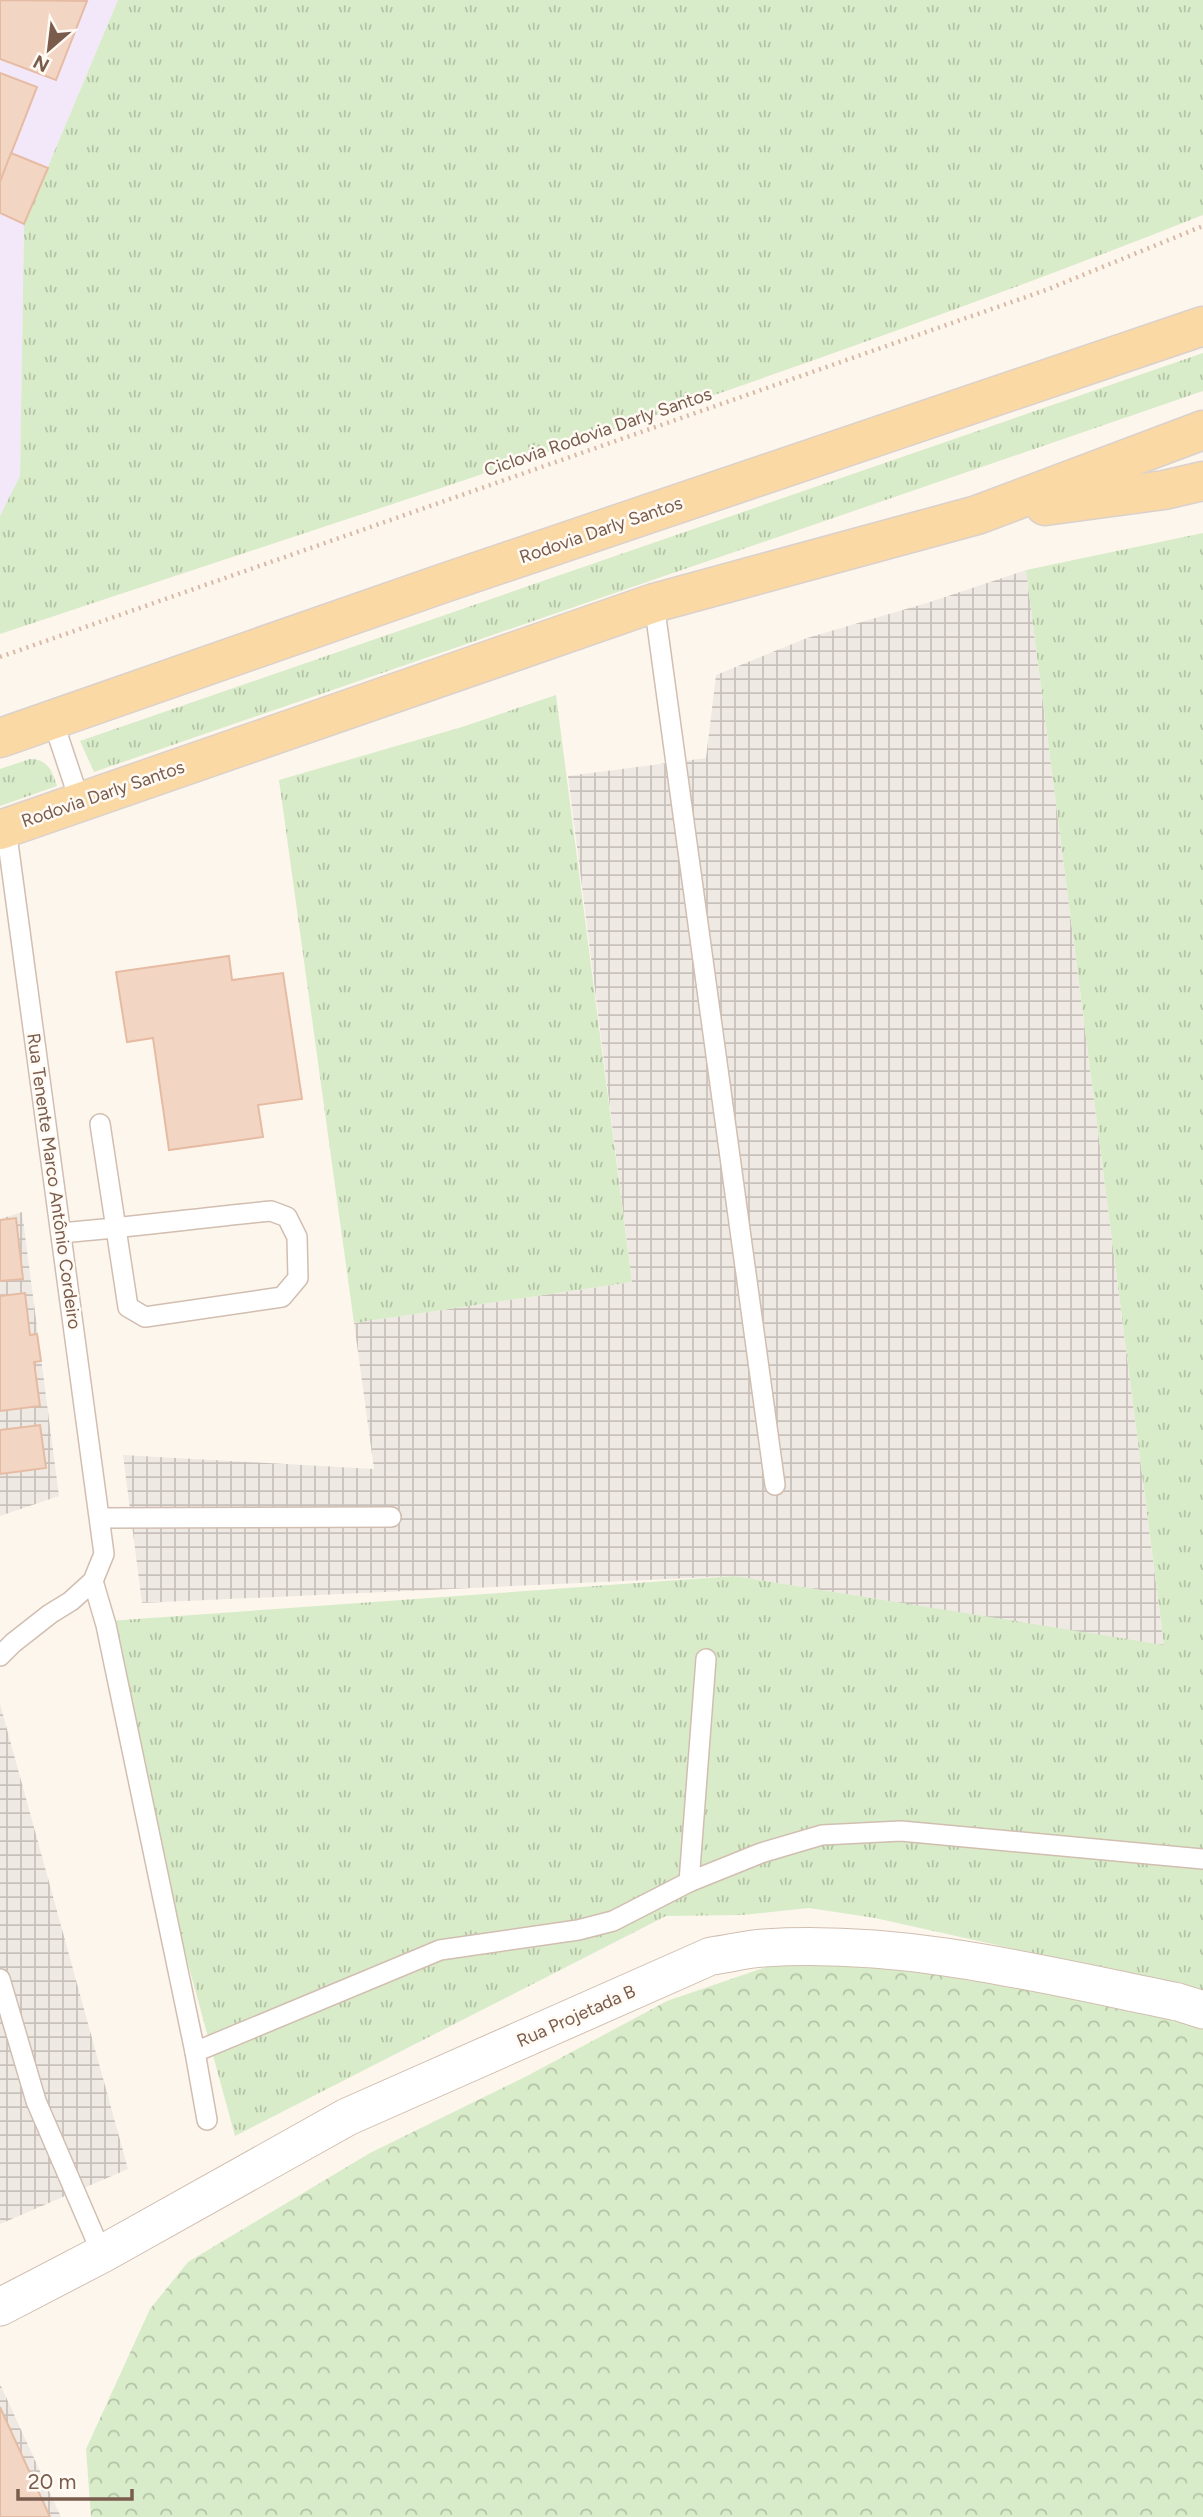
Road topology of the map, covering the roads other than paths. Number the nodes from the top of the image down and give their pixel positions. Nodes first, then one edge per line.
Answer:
1 (1203, 297) edge
2 (1203, 326) edge
3 (1092, 363) junction
4 (1203, 430) edge
5 (1203, 481) edge
6 (977, 514) junction
7 (654, 603) junction
8 (53, 721) junction
9 (0, 738) edge
10 (80, 802) junction
11 (3, 829) edge
12 (100, 1124) dead end
13 (114, 1227) junction
14 (61, 1233) junction
15 (775, 1485) dead end
16 (391, 1517) dead end
17 (101, 1527) junction
18 (93, 1581) junction
19 (0, 1656) edge
20 (706, 1659) dead end
21 (1203, 1859) edge
22 (689, 1882) junction
23 (0, 1979) edge
24 (1203, 2010) edge
25 (195, 2052) junction
26 (206, 2120) dead end
27 (102, 2254) junction
28 (0, 2307) edge

1 - 3 main road
2 - 3 main road, Rodovia Darly Santos
3 - 8 main road, Rodovia Darly Santos
4 - 6 main road, Rodovia Darly Santos
5 - 6 main road
6 - 7 main road, Rodovia Darly Santos
7 - 10 main road, Rodovia Darly Santos
7 - 15 lane
8 - 9 main road, Rodovia Darly Santos
8 - 10 lane
10 - 11 main road, Rodovia Darly Santos
11 - 14 lane, Rua Tenente Marco Antônio Cordeiro
12 - 13 lane
13 - 13 lane
13 - 14 lane
14 - 17 lane, Rua Tenente Marco Antônio Cordeiro
16 - 17 lane
17 - 18 lane, Rua Tenente Marco Antônio Cordeiro
18 - 19 lane
18 - 25 lane
20 - 22 lane
21 - 22 lane
22 - 25 lane
23 - 27 lane
24 - 27 street, Rua Projetada B
25 - 26 lane
27 - 28 street, Rua Projetada B

